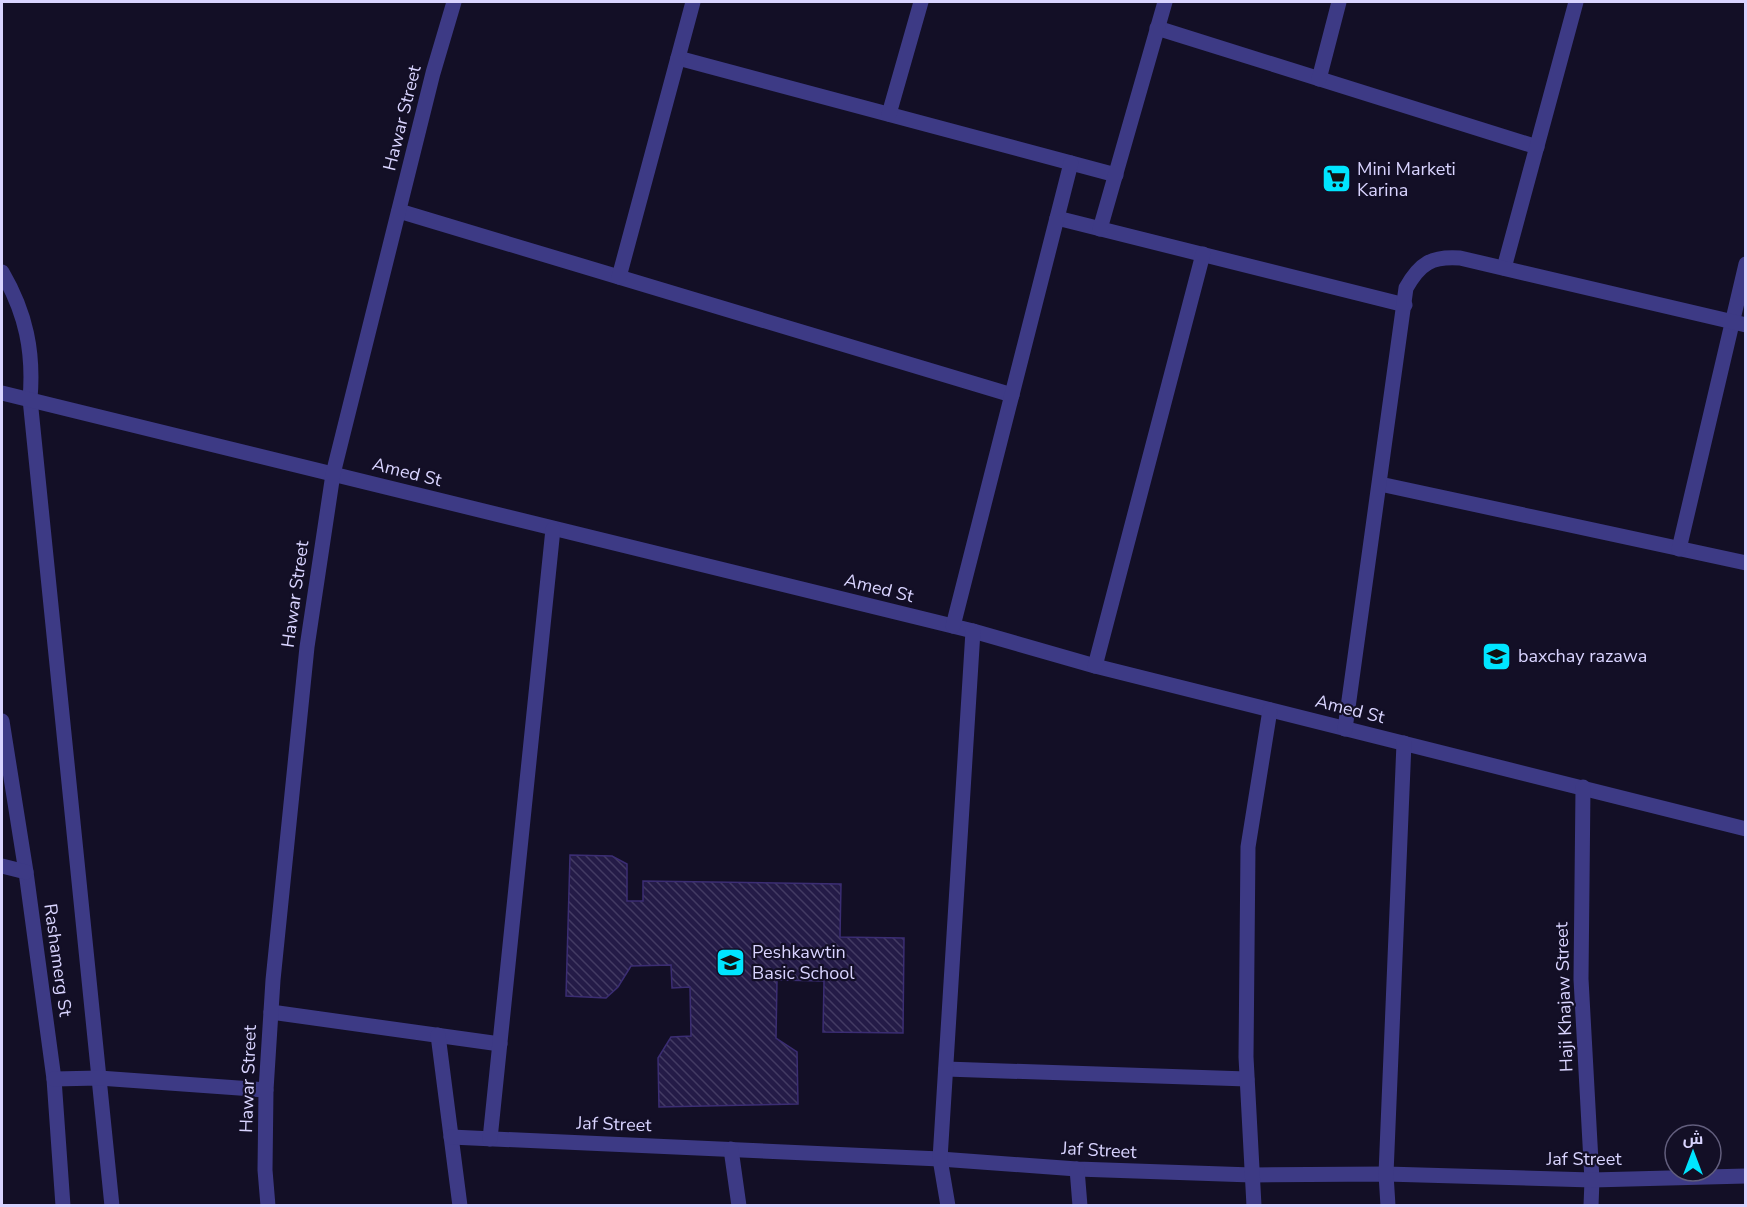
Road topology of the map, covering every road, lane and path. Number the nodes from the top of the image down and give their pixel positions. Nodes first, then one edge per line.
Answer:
1 (454, 2) edge
2 (693, 2) edge
3 (921, 2) edge
4 (1165, 2) edge
5 (1339, 2) edge
6 (1576, 2) edge
7 (1157, 28) junction
8 (678, 58) junction
9 (1319, 79) junction
10 (889, 114) junction
11 (1537, 147) junction
12 (1071, 163) junction
13 (1116, 175) junction
14 (399, 211) junction
15 (1057, 218) junction
16 (1100, 229) junction
17 (1203, 254) junction
18 (1746, 264) edge
19 (1504, 268) junction
20 (2, 272) edge
21 (619, 277) junction
22 (1405, 305) junction
23 (1739, 323) edge
24 (2, 393) edge
25 (1012, 395) junction
26 (30, 399) junction
27 (333, 474) junction
28 (1380, 484) junction
29 (553, 529) junction
30 (1679, 549) junction
31 (1746, 563) edge
32 (953, 626) junction
33 (973, 631) junction
34 (1095, 666) junction
35 (1270, 710) junction
36 (2, 721) edge
37 (1345, 729) junction
38 (1404, 743) junction
39 (1583, 788) junction
40 (1746, 829) edge
41 (2, 866) edge
42 (26, 872) junction
43 (271, 1012) junction
44 (438, 1035) junction
45 (500, 1044) junction
46 (946, 1069) junction
47 (99, 1078) junction
48 (54, 1079) junction
49 (1247, 1079) junction
50 (266, 1090) junction
51 (451, 1137) junction
52 (490, 1139) junction
53 (731, 1149) junction
54 (940, 1159) junction
55 (1077, 1169) junction
56 (1386, 1174) junction
57 (1252, 1175) junction
58 (1746, 1176) edge
59 (1592, 1180) junction
60 (63, 1206) edge
61 (112, 1206) edge
62 (268, 1206) edge
63 (460, 1206) edge
64 (739, 1206) edge
65 (948, 1206) edge
66 (1080, 1206) edge
67 (1254, 1206) edge
68 (1388, 1206) edge
69 (1591, 1206) edge

1 - 14 street, Hawar Street
2 - 8 street
3 - 10 street
4 - 7 street
5 - 9 street
6 - 11 street
7 - 9 street
7 - 13 street
8 - 10 street
8 - 21 street
9 - 11 street
10 - 12 street
11 - 19 street
12 - 13 street
12 - 15 street
13 - 16 street
14 - 21 street
14 - 27 street, Hawar Street
15 - 16 street
15 - 25 street
16 - 17 street
17 - 22 street
17 - 34 street
18 - 23 street
19 - 22 street
19 - 23 street
20 - 26 street
21 - 25 street
22 - 28 street
23 - 30 street
24 - 26 street, Amed St
25 - 32 street
26 - 27 street, Amed St
26 - 47 street
27 - 29 street, Amed St
27 - 43 street, Hawar Street
28 - 30 street
28 - 37 street
29 - 32 street, Amed St
29 - 45 street
30 - 31 street
32 - 33 street, Amed St
33 - 34 street, Amed St
33 - 46 street
34 - 35 street, Amed St
35 - 37 street, Amed St
35 - 49 street
36 - 42 street, Rashamerg St
37 - 38 street, Amed St
38 - 39 street, Amed St
38 - 56 street
39 - 40 street, Amed St
39 - 59 street, ‌Haji Khajaw Street
41 - 42 street
42 - 48 street, Rashamerg St
43 - 44 street
43 - 50 street, Hawar Street
44 - 45 street
44 - 51 street
45 - 52 street
46 - 49 street
46 - 54 street
47 - 48 street
47 - 50 street
47 - 61 street
48 - 60 street, Rashamerg St
49 - 57 street
50 - 62 street, Hawar Street
51 - 52 street, Jaf Street
51 - 63 street
52 - 53 street, Jaf Street
53 - 54 street, Jaf Street
53 - 64 street
54 - 55 street, Jaf Street
54 - 65 street
55 - 57 street, Jaf Street
55 - 66 street
56 - 57 street, Jaf Street
56 - 59 street, Jaf Street
56 - 68 street
57 - 67 street
58 - 59 street, Jaf Street
59 - 69 street, ‌Haji Khajaw Street

